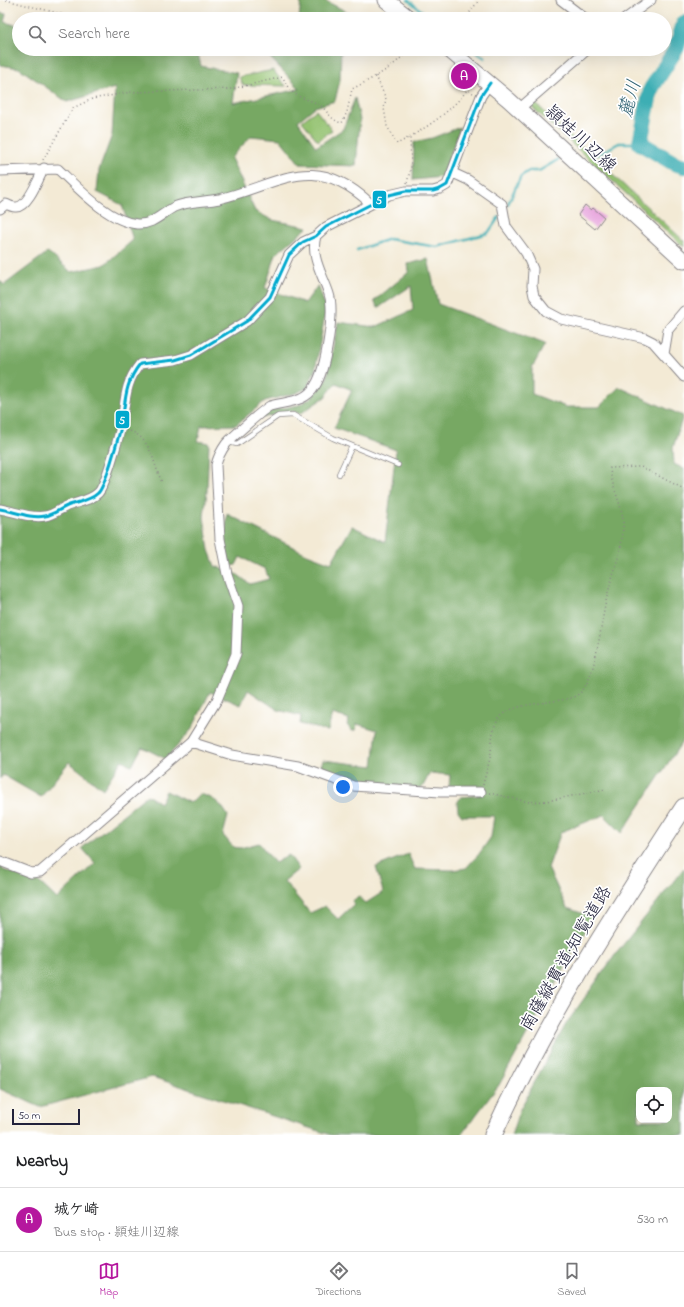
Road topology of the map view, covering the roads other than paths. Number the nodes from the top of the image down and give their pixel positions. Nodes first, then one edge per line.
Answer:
1 (386, 0) edge
2 (561, 0) edge
3 (651, 0) edge
4 (401, 12) edge
5 (577, 12) edge
6 (635, 12) edge
7 (457, 56) edge
8 (580, 56) edge
9 (490, 83) junction
10 (519, 109) junction
11 (44, 168) junction
12 (0, 171) edge
13 (453, 173) junction
14 (370, 203) junction
15 (2, 204) edge
16 (316, 236) junction
17 (684, 261) edge
18 (684, 311) edge
19 (664, 354) junction
20 (684, 377) edge
21 (228, 442) junction
22 (352, 446) junction
23 (398, 465) dead end
24 (339, 474) dead end
25 (0, 509) edge
26 (191, 742) junction
27 (481, 792) road end
28 (684, 792) edge
29 (684, 807) edge
30 (684, 822) edge
31 (0, 861) edge
32 (636, 881) junction
33 (493, 1135) edge

1 - 4 main road
2 - 5 street
3 - 6 street
7 - 9 main road, 頴娃川辺線
8 - 10 street
9 - 10 main road, 頴娃川辺線
9 - 13 street
10 - 17 main road, 頴娃川辺線
11 - 12 street
11 - 14 street
11 - 15 street
13 - 14 street
13 - 19 street
14 - 16 street
16 - 21 street
16 - 25 street
18 - 19 street
19 - 20 street
21 - 22 lane
21 - 26 street
22 - 23 lane
22 - 24 lane
26 - 27 street
26 - 31 street
28 - 32 highway
29 - 32 highway, 南薩縦貫道;知覧道路
30 - 32 highway
32 - 33 highway, 南薩縦貫道;知覧道路

